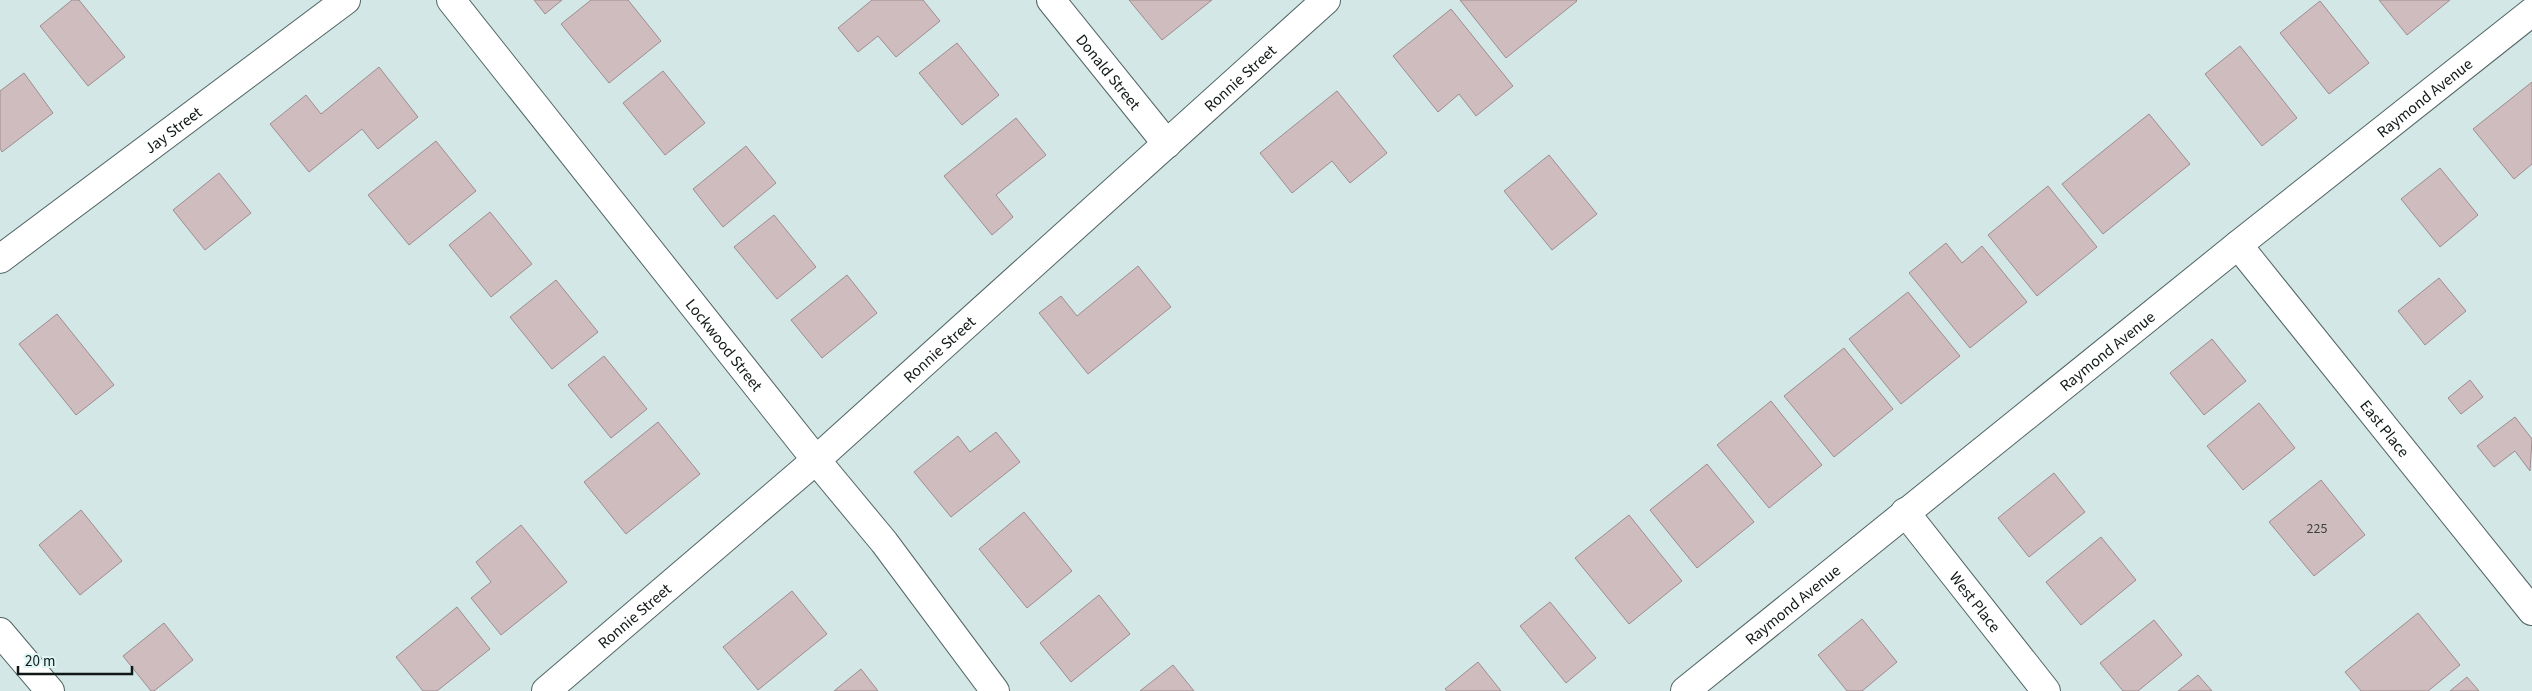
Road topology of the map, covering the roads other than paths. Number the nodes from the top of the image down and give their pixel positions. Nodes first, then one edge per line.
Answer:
1 (346, 0) edge
2 (451, 0) edge
3 (1051, 0) edge
4 (1326, 0) edge
5 (2532, 12) edge
6 (1167, 144) junction
7 (2238, 245) junction
8 (0, 259) edge
9 (816, 460) junction
10 (1905, 512) junction
11 (2532, 611) edge
12 (0, 632) edge
13 (50, 691) edge
14 (546, 691) edge
15 (995, 691) edge
16 (1685, 691) edge
17 (2046, 691) edge

1 - 8 street, Jay Street
2 - 9 street, Lockwood Street
3 - 6 street, Donald Street
4 - 6 street, Ronnie Street
5 - 7 street, Raymond Avenue
6 - 9 street, Ronnie Street
7 - 10 street, Raymond Avenue
7 - 11 street, East Place
9 - 14 street, Ronnie Street
9 - 15 street, Lockwood Street
10 - 16 street, Raymond Avenue
10 - 17 street, West Place
12 - 13 street

